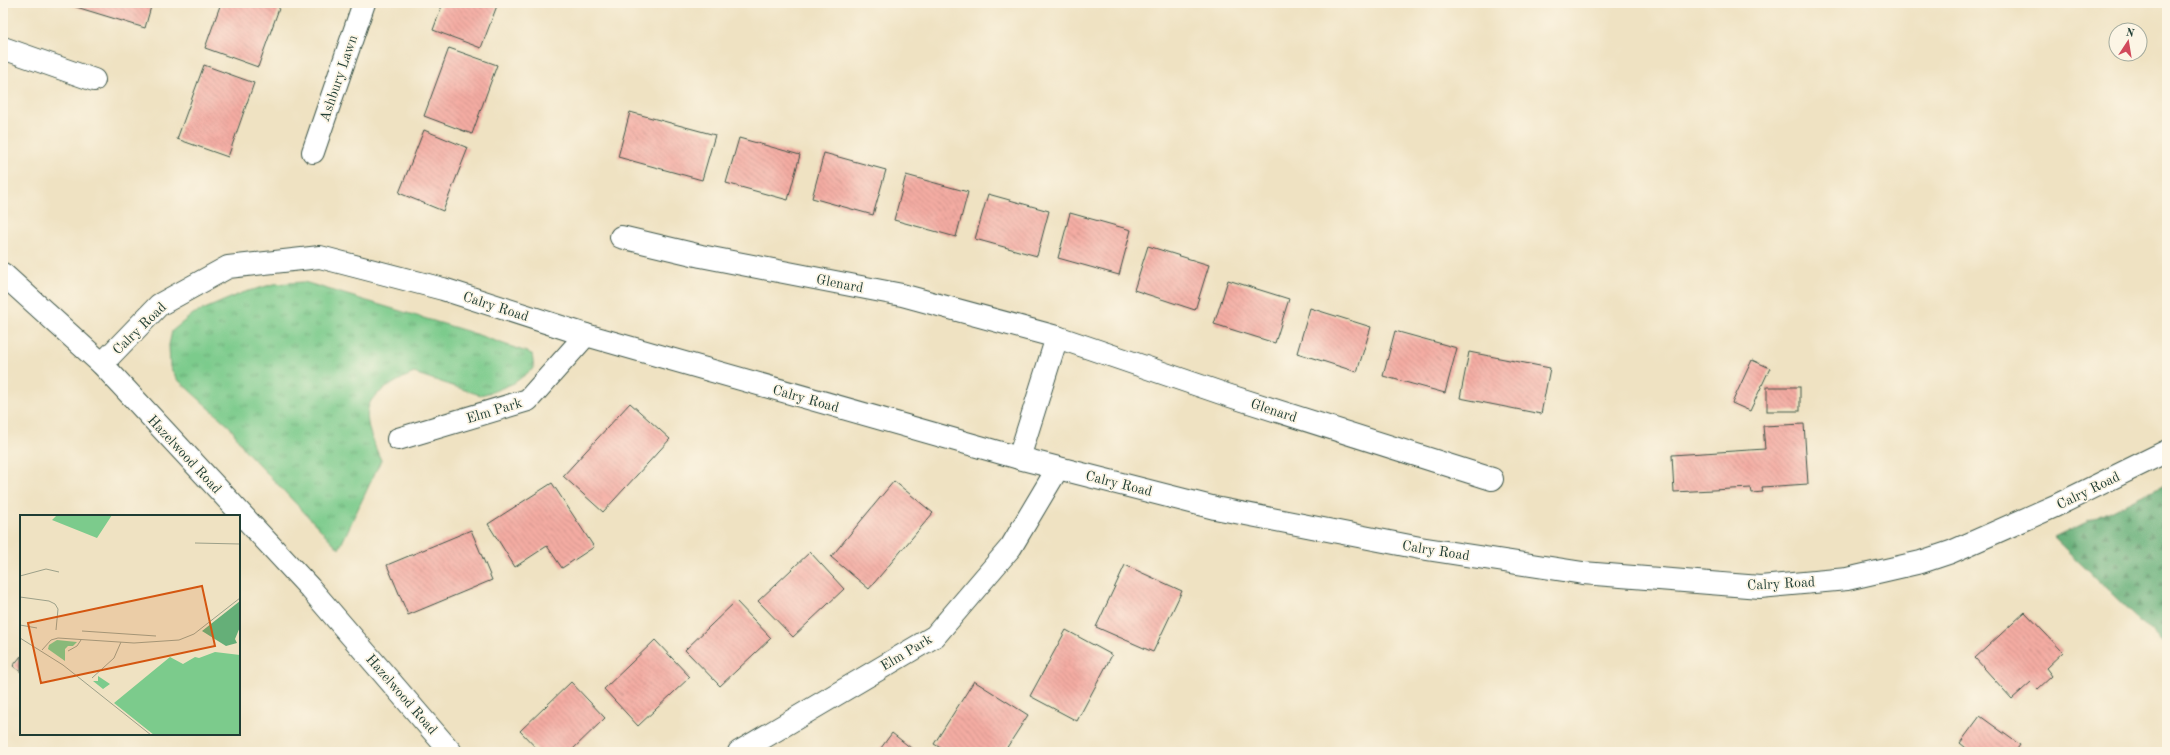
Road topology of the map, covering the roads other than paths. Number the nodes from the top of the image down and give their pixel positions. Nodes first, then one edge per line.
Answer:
1 (364, 3) edge
2 (3, 48) edge
3 (94, 80) dead end
4 (313, 152) dead end
5 (621, 237) dead end
6 (3, 274) edge
7 (586, 335) junction
8 (1057, 337) junction
9 (102, 364) junction
10 (398, 439) dead end
11 (2167, 451) edge
12 (1019, 458) junction
13 (1058, 468) junction
14 (1492, 479) dead end
15 (451, 752) edge
16 (739, 752) edge

1 - 4 main road, Ashbury Lawn
2 - 3 main road
5 - 8 main road, Glenard
6 - 9 main road, Hazelwood Road
7 - 9 main road, Calry Road
7 - 10 main road, Elm Park
7 - 12 main road, Calry Road
8 - 12 main road
8 - 14 main road, Glenard
9 - 15 main road, Hazelwood Road
11 - 13 main road, Calry Road
12 - 13 main road, Calry Road
13 - 16 main road, Elm Park

